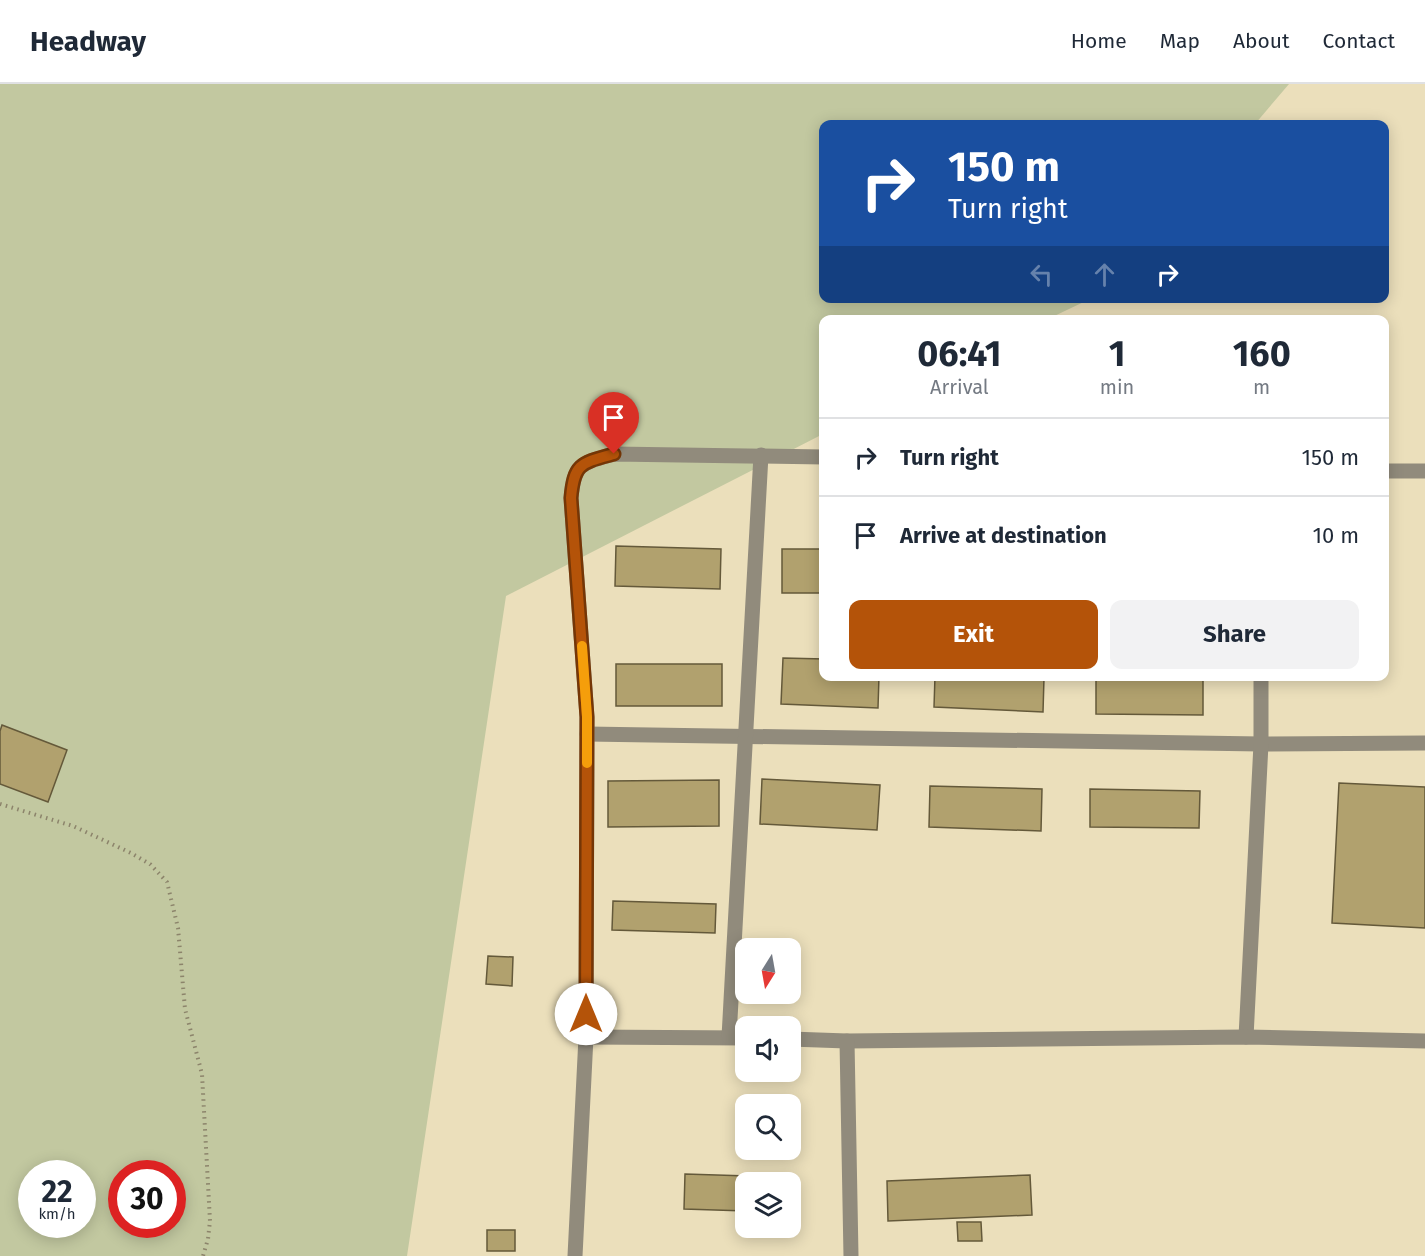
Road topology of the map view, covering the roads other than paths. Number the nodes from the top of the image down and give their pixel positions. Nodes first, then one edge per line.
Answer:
1 (761, 455) junction
2 (819, 457) edge
3 (1389, 471) edge
4 (1425, 471) edge
5 (1262, 681) edge
6 (587, 734) junction
7 (746, 735) junction
8 (1425, 743) edge
9 (1261, 744) junction
10 (585, 1037) junction
11 (729, 1037) junction
12 (735, 1037) edge
13 (1246, 1037) junction
14 (801, 1039) edge
15 (847, 1041) junction
16 (1425, 1041) edge
17 (575, 1256) edge
18 (851, 1256) edge

1 - 2 street
1 - 6 street
1 - 7 street
3 - 4 street
5 - 9 street
6 - 7 street
6 - 10 street
7 - 9 street
7 - 11 street
8 - 9 street
9 - 13 street
10 - 11 street
10 - 17 street
11 - 12 street
13 - 15 street
13 - 16 street
14 - 15 street
15 - 18 street

